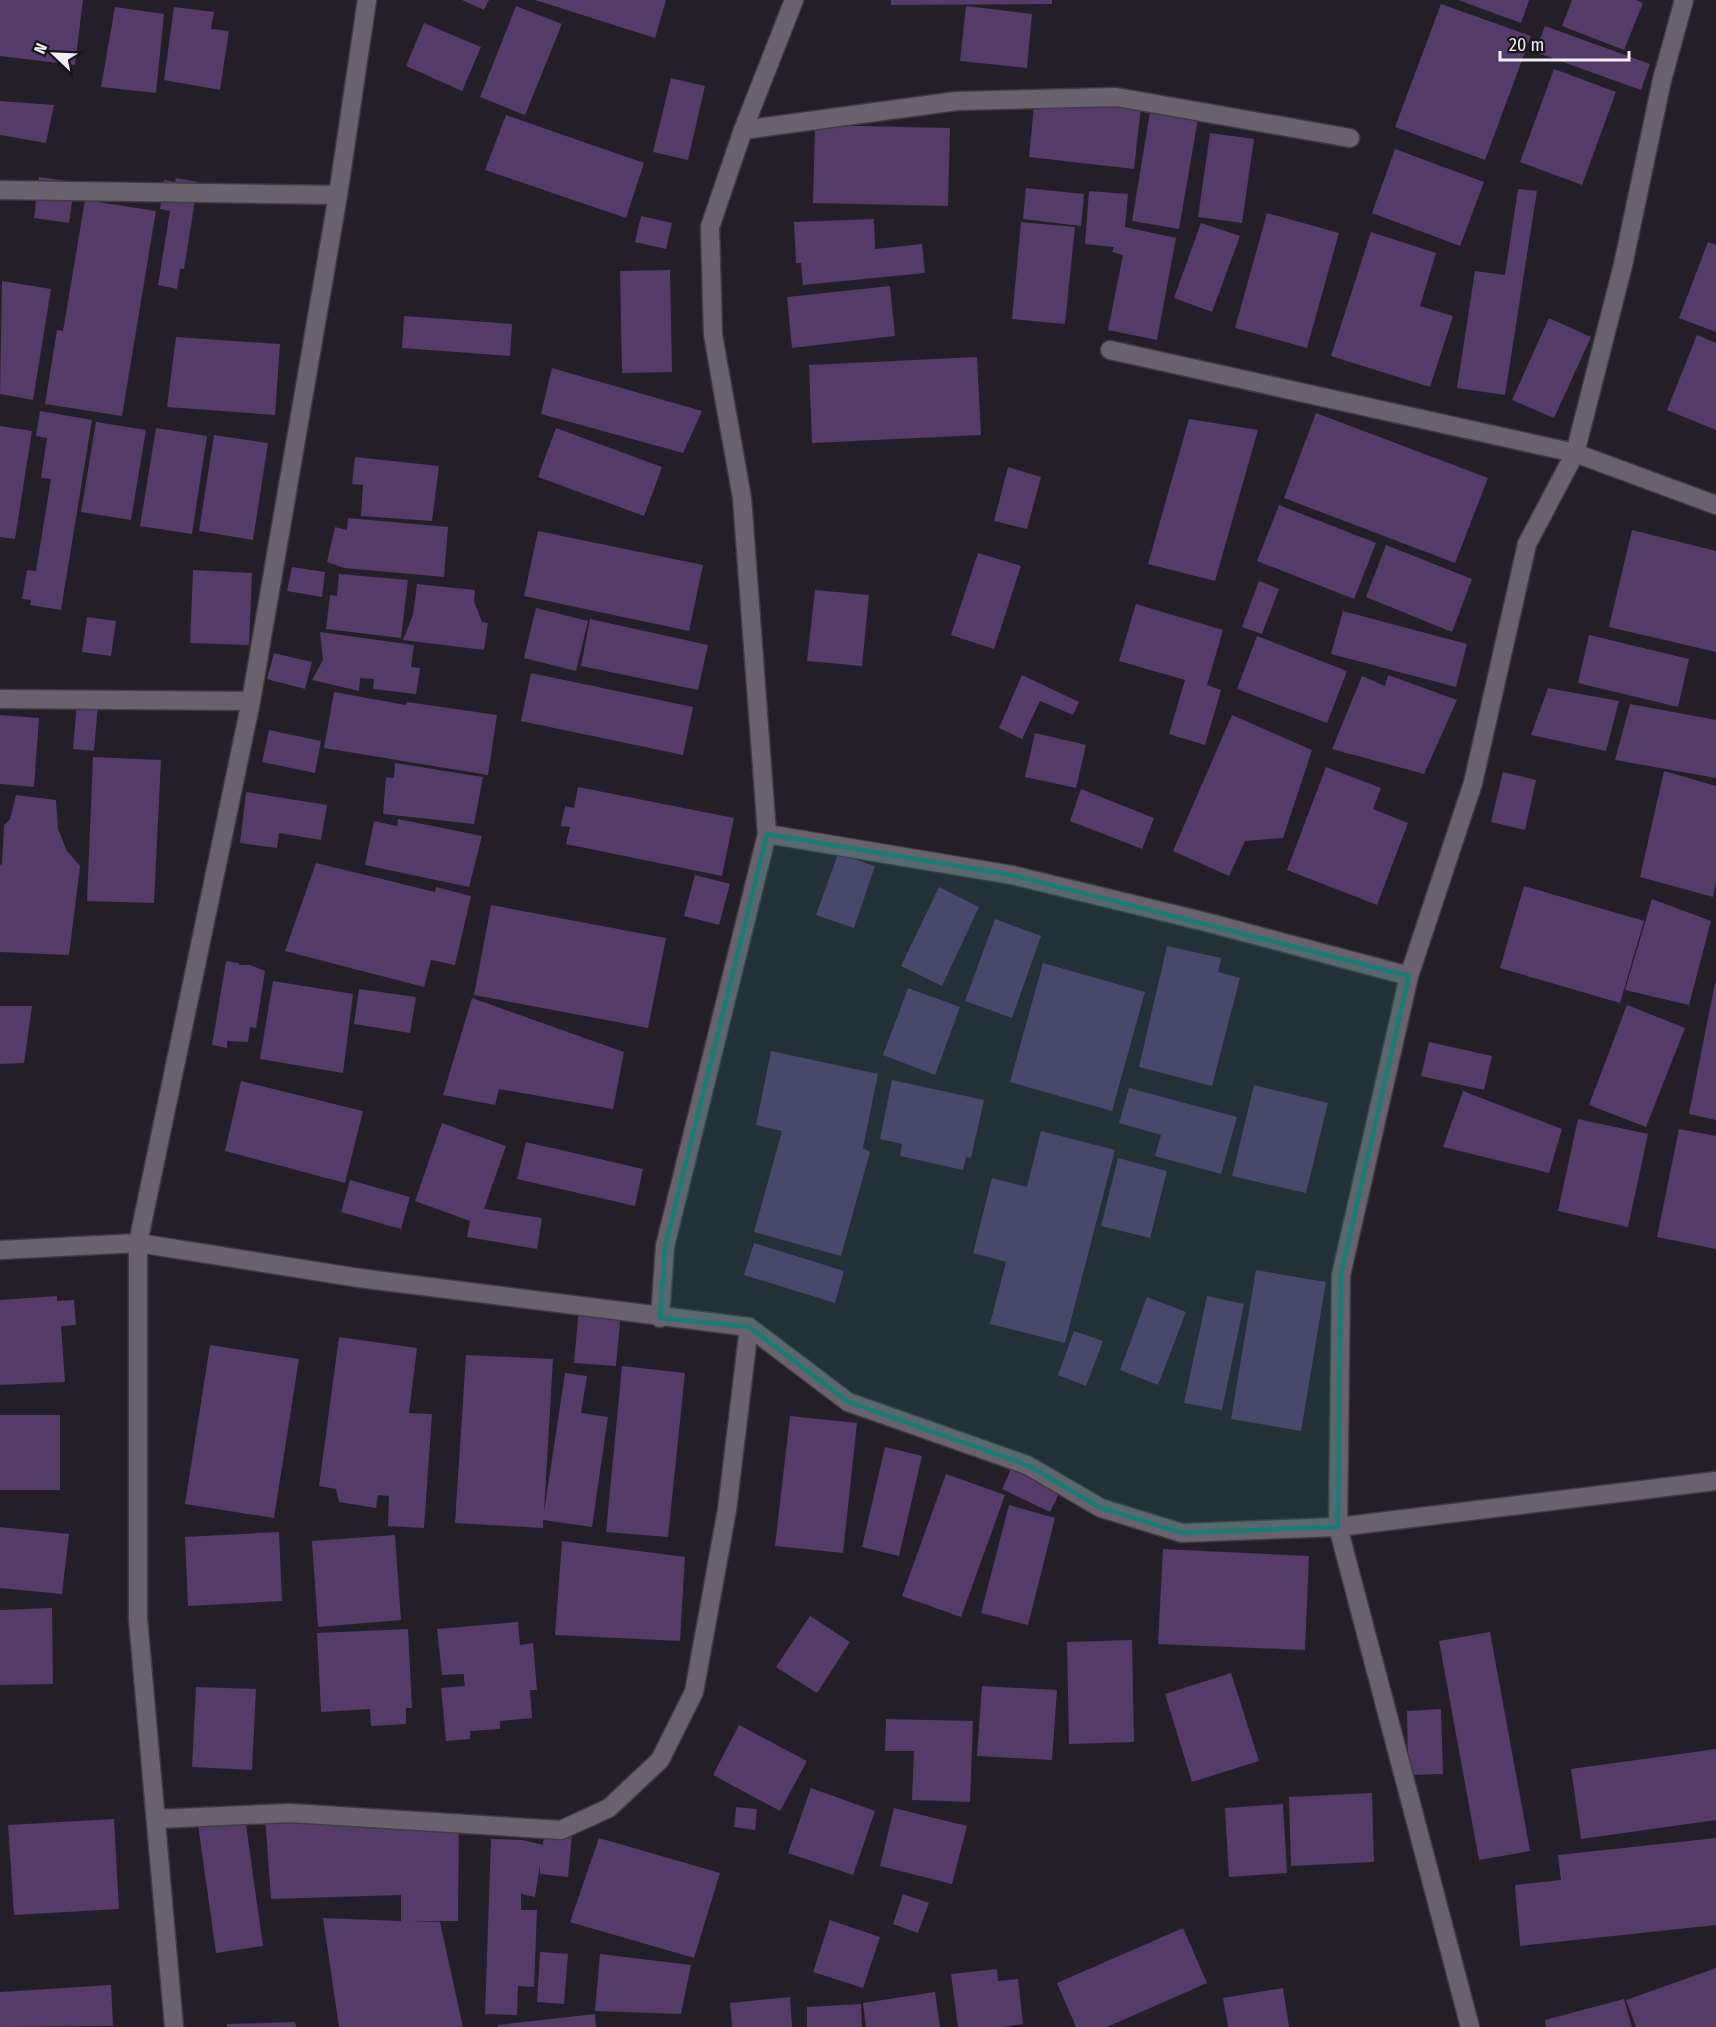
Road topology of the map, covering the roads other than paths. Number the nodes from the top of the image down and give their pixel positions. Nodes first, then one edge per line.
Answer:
1 (367, 0) edge
2 (794, 0) edge
3 (1684, 0) edge
4 (743, 130) junction
5 (1350, 138) dead end
6 (0, 190) edge
7 (338, 195) junction
8 (1110, 350) dead end
9 (1575, 453) junction
10 (1716, 506) edge
11 (0, 699) edge
12 (251, 701) junction
13 (767, 834) junction
14 (1409, 976) junction
15 (138, 1243) junction
16 (0, 1250) edge
17 (660, 1318) junction
18 (749, 1327) junction
19 (1716, 1481) edge
20 (1338, 1527) junction
21 (157, 1819) junction
22 (174, 2027) edge
23 (1470, 2027) edge

1 - 7 street
2 - 4 street
3 - 9 street
4 - 5 street
4 - 13 street
6 - 7 street
7 - 12 street
8 - 9 street
9 - 10 street
9 - 14 street
11 - 12 street
12 - 15 street
13 - 14 street
13 - 17 street
14 - 20 street
15 - 16 street
15 - 17 street
15 - 21 street
17 - 18 street
18 - 20 street
18 - 21 street
19 - 20 street
20 - 23 street
21 - 22 street

